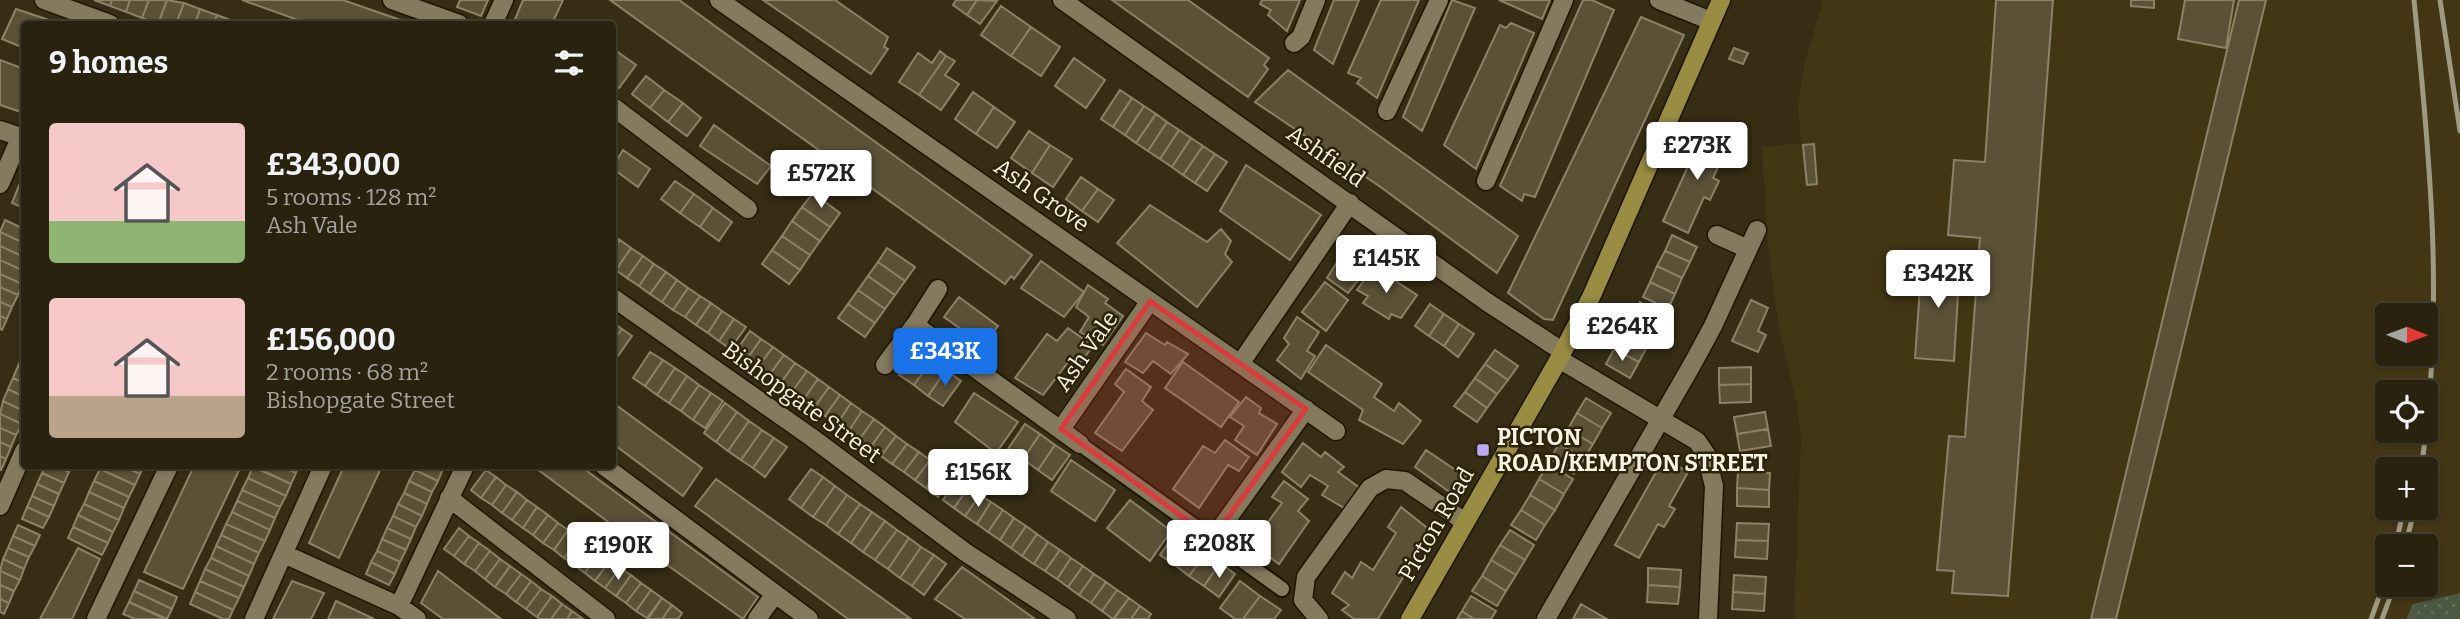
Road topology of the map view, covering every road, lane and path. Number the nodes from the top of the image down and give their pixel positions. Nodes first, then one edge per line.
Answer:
1 (44, 0) edge
2 (391, 0) edge
3 (504, 0) edge
4 (719, 0) edge
5 (1062, 0) edge
6 (1316, 0) edge
7 (1439, 0) edge
8 (1564, 0) edge
9 (1659, 0) edge
10 (1721, 0) edge
11 (102, 21) edge
12 (450, 21) edge
13 (494, 21) edge
14 (1711, 21) junction
15 (1294, 43) dead end
16 (616, 109) edge
17 (1387, 111) dead end
18 (0, 130) edge
19 (21, 136) edge
20 (21, 141) edge
21 (1486, 181) dead end
22 (0, 184) edge
23 (1350, 204) junction
24 (748, 209) dead end
25 (1757, 230) dead end
26 (1717, 235) dead end
27 (1748, 249) junction
28 (938, 289) dead end
29 (616, 300) edge
30 (1150, 301) junction
31 (915, 325) junction
32 (1561, 355) junction
33 (886, 365) dead end
34 (1240, 365) junction
35 (1306, 410) junction
36 (1662, 419) junction
37 (1061, 429) junction
38 (1336, 431) dead end
39 (1080, 444) joint
40 (21, 458) edge
41 (168, 469) edge
42 (322, 469) edge
43 (464, 469) edge
44 (608, 469) edge
45 (450, 498) junction
46 (0, 506) edge
47 (1465, 522) junction
48 (1213, 539) junction
49 (284, 554) junction
50 (1282, 590) dead end
51 (775, 594) junction
52 (399, 606) junction
53 (96, 619) edge
54 (254, 619) edge
55 (417, 619) edge
56 (606, 619) edge
57 (757, 619) edge
58 (809, 619) edge
59 (1067, 619) edge
60 (1319, 619) edge
61 (1410, 619) edge
62 (1546, 619) edge
63 (1708, 619) edge

1 - 11 street
2 - 12 street
3 - 13 street
4 - 30 street, Ash Grove
5 - 23 street, Ashfield
6 - 15 street
7 - 17 street
8 - 21 street
9 - 14 street
10 - 14 main road, Picton Road
14 - 32 main road, Picton Road
16 - 24 street
18 - 19 street
20 - 22 street
23 - 32 street, Ashfield
23 - 34 street
25 - 27 street
26 - 27 street
27 - 36 street
28 - 31 street
29 - 59 street, Bishopgate Street
30 - 34 street, Ash Grove
30 - 37 street, Ash Vale
31 - 33 street
31 - 37 street, Ash Vale
32 - 36 street, Ashfield
32 - 47 main road, Picton Road
34 - 35 street, Ash Grove
35 - 38 street, Ash Grove
35 - 48 street
36 - 62 street
36 - 63 street, Ashfield
37 - 39 street, Ash Vale
39 - 48 street
40 - 46 street
41 - 53 street
42 - 49 street
43 - 45 street
44 - 51 street
45 - 52 street
45 - 56 street
47 - 60 street
47 - 61 main road, Picton Road
48 - 50 street
49 - 52 street
49 - 54 street
51 - 57 street
51 - 58 street
52 - 55 street

